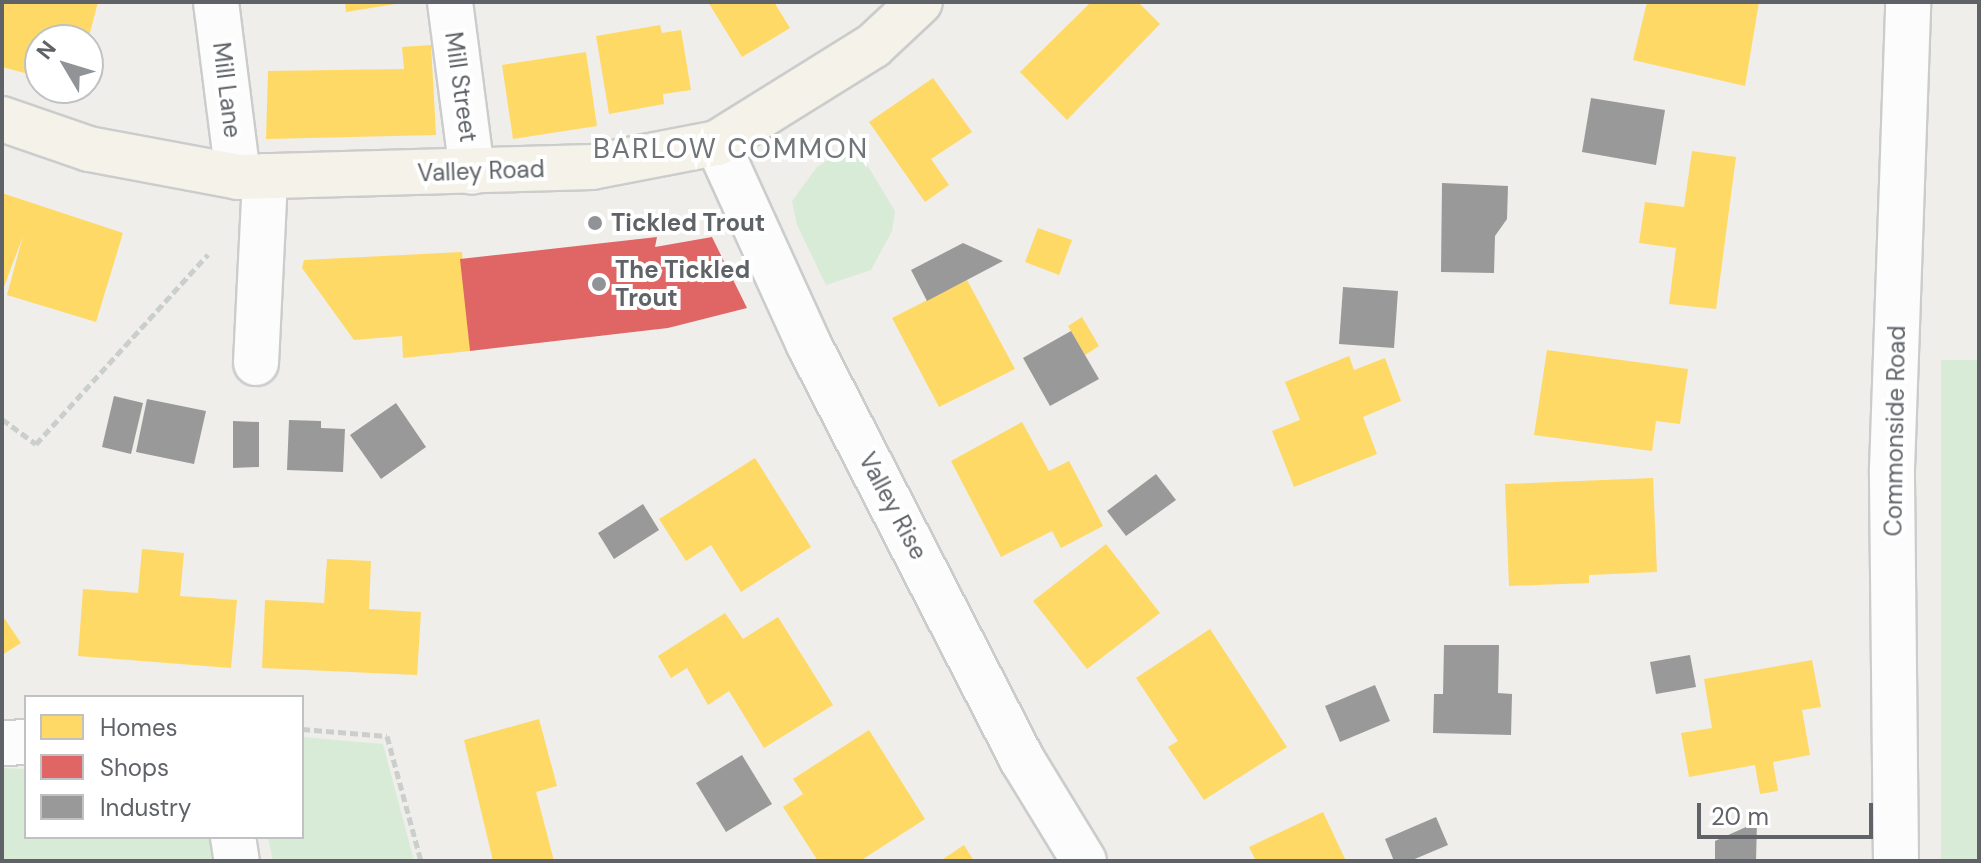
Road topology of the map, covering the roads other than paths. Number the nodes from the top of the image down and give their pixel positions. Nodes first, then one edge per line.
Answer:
1 (216, 2) edge
2 (450, 2) edge
3 (920, 2) edge
4 (1908, 2) edge
5 (2, 119) edge
6 (717, 143) junction
7 (472, 172) junction
8 (252, 176) junction
9 (256, 363) dead end
10 (24, 742) edge
11 (2, 743) edge
12 (233, 839) edge
13 (237, 861) edge
14 (1084, 861) edge
15 (1896, 861) edge

1 - 8 street, Mill Lane
2 - 7 street, Mill Street
3 - 6 main road, Valley Road
4 - 15 street, Commonside Road
5 - 8 main road, Valley Road
6 - 7 main road, Valley Road
6 - 14 street, Valley Rise
7 - 8 main road, Valley Road
8 - 9 street, Mill Lane
10 - 11 street
12 - 13 street

